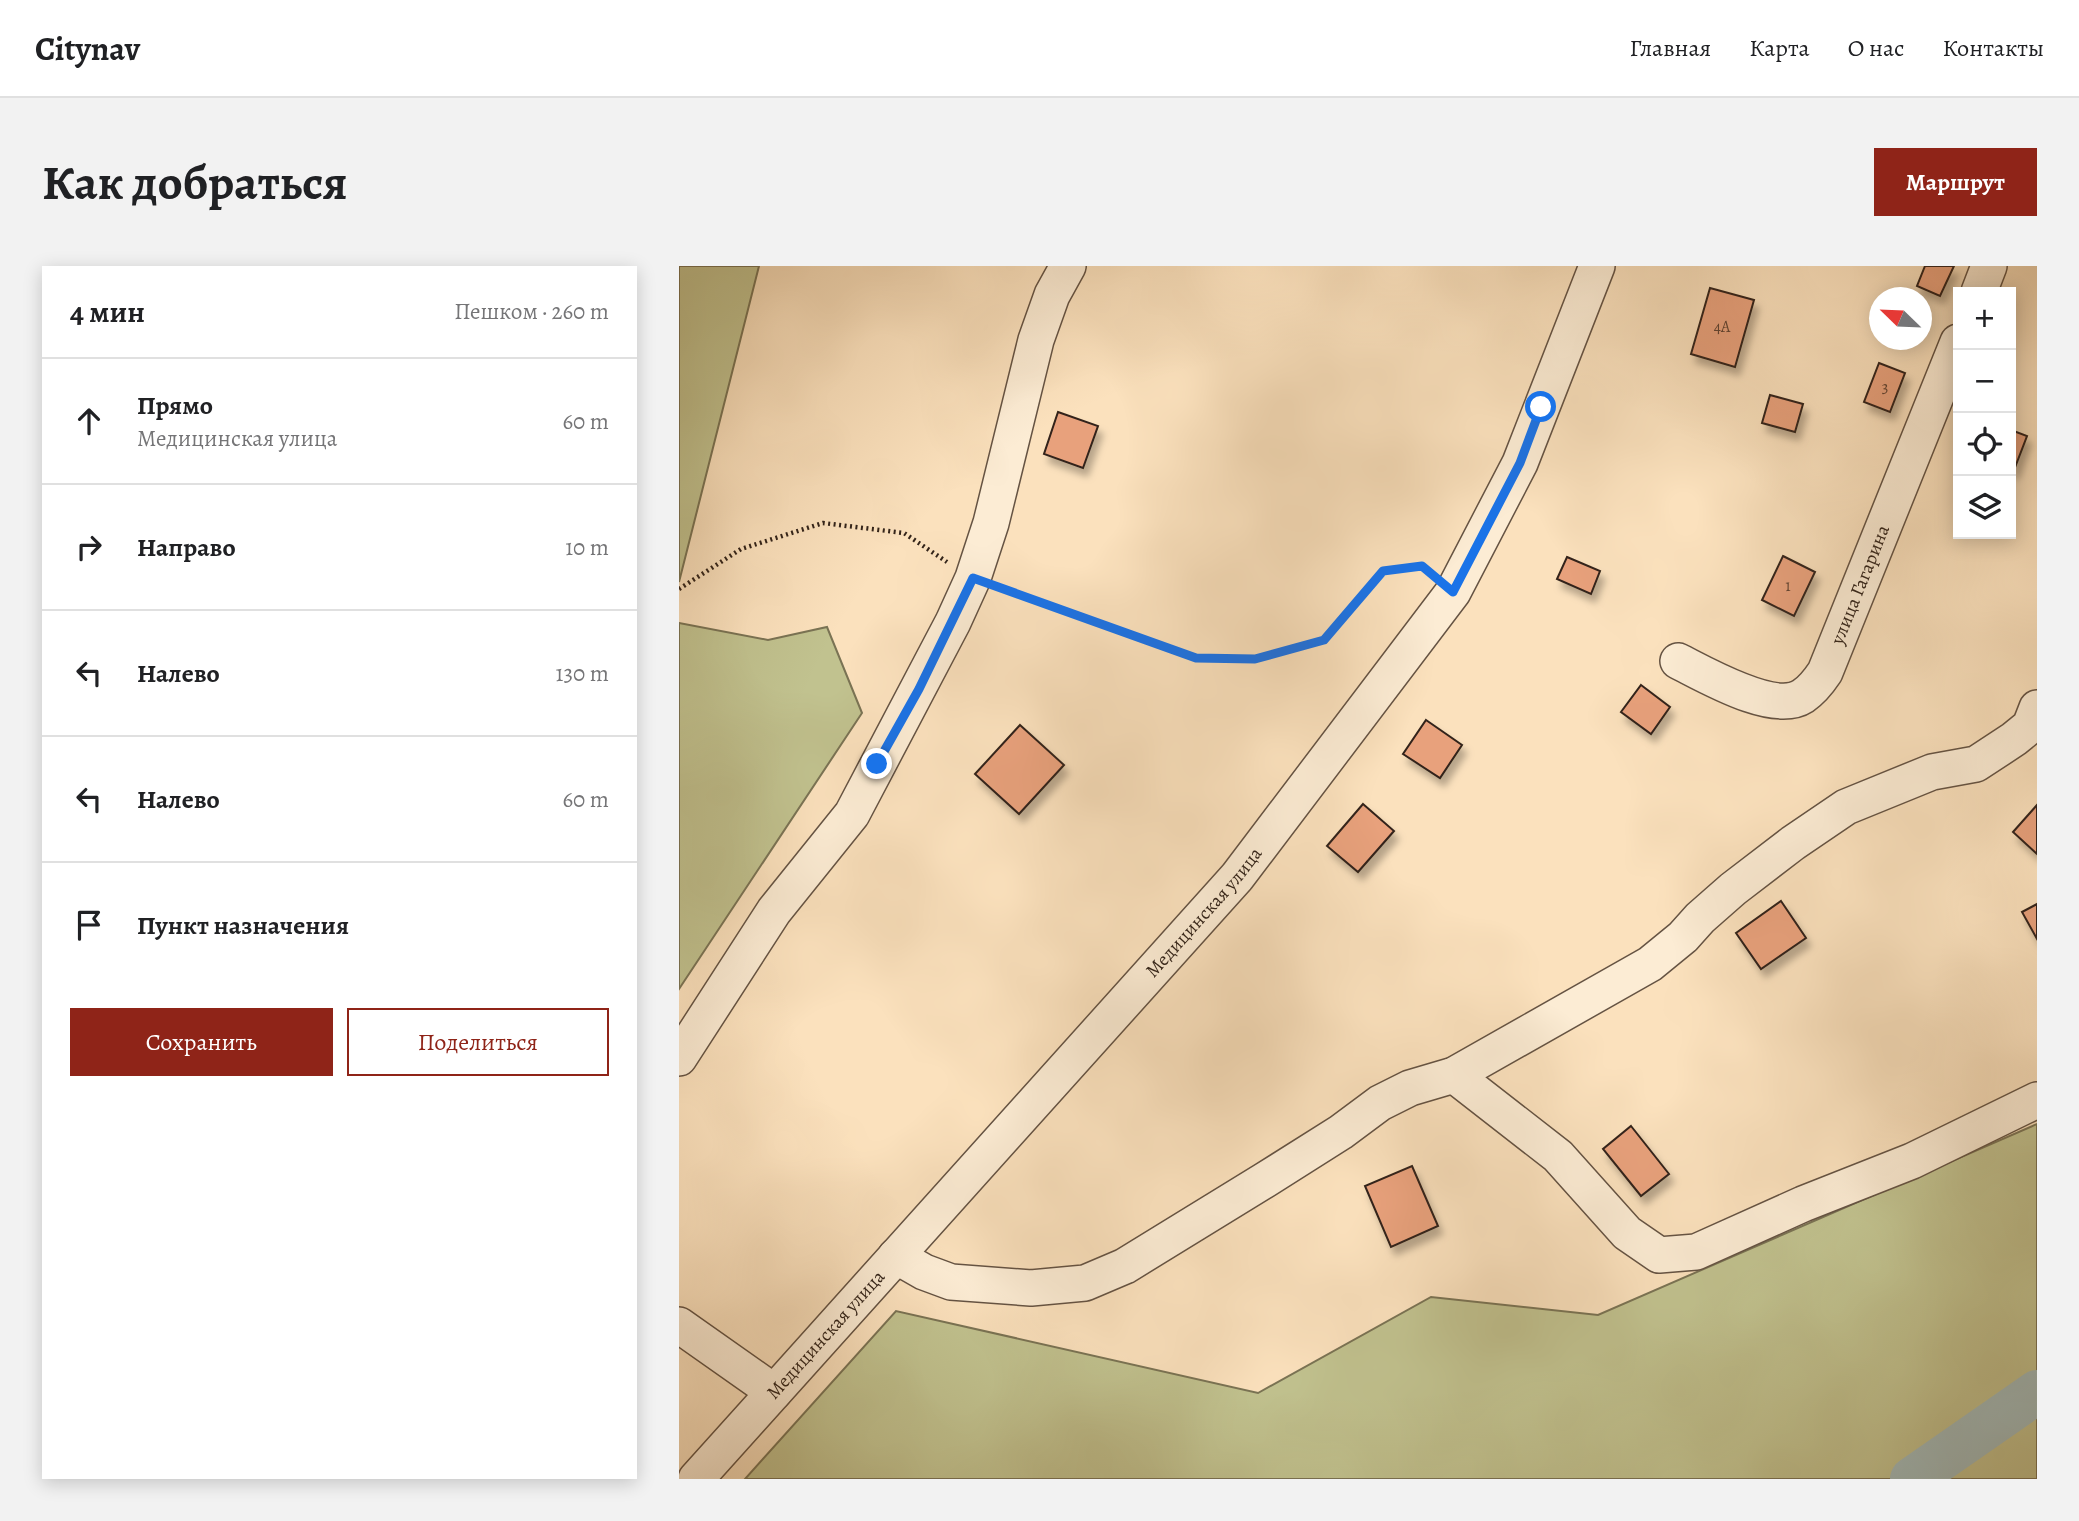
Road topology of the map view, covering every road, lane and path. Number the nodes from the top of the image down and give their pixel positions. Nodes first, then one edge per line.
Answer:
1 (1069, 266) edge
2 (1597, 266) edge
3 (1989, 266) edge
4 (1981, 287) edge
5 (1955, 350) edge
6 (973, 578) junction
7 (679, 589) edge
8 (1453, 592) junction
9 (1678, 661) dead end
10 (2037, 708) edge
11 (679, 1058) edge
12 (1454, 1075) junction
13 (2037, 1100) edge
14 (897, 1256) junction
15 (679, 1325) edge
16 (774, 1392) junction
17 (696, 1479) edge

1 - 6 street
2 - 8 street, Медицинская улица
3 - 4 street
5 - 9 street, улица Гагарина
6 - 7 path
6 - 8 path
6 - 11 street
8 - 14 street, Медицинская улица
10 - 12 street
12 - 13 street
12 - 14 street
14 - 16 street, Медицинская улица
15 - 16 street
16 - 17 street, Медицинская улица

